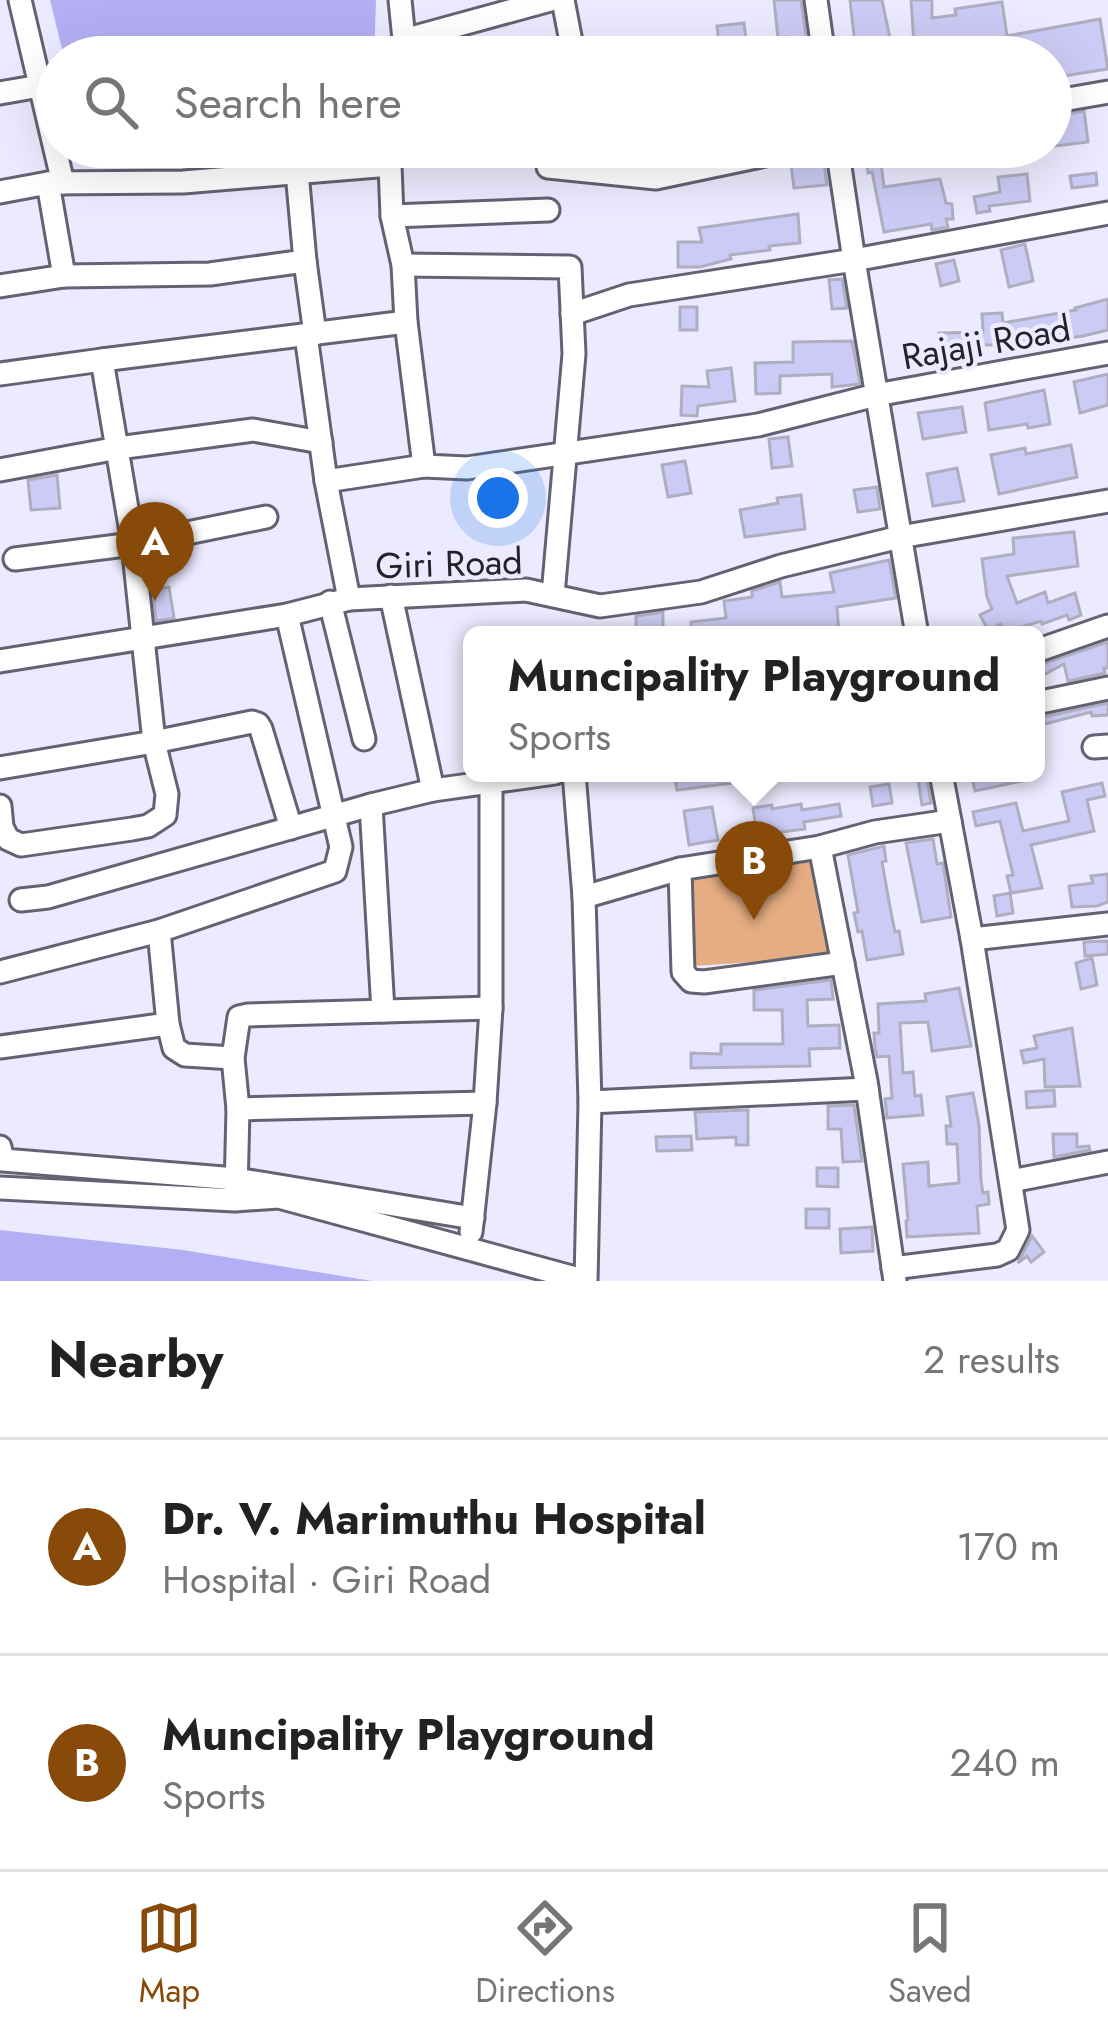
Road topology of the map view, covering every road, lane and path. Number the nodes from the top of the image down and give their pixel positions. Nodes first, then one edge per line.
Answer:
1 (400, 0) edge
2 (550, 0) edge
3 (562, 0) edge
4 (816, 0) edge
5 (14, 7) edge
6 (403, 36) edge
7 (443, 36) edge
8 (570, 36) edge
9 (821, 36) edge
10 (36, 74) edge
11 (36, 87) edge
12 (1108, 92) edge
13 (0, 93) edge
14 (1072, 98) edge
15 (54, 168) edge
16 (321, 168) edge
17 (392, 168) edge
18 (558, 168) edge
19 (704, 168) edge
20 (840, 168) edge
21 (297, 172) junction
22 (56, 183) junction
23 (0, 192) edge
24 (548, 210) dead end
25 (1108, 214) edge
26 (392, 216) junction
27 (854, 260) junction
28 (305, 261) junction
29 (403, 265) junction
30 (64, 276) junction
31 (0, 286) edge
32 (572, 314) junction
33 (406, 322) junction
34 (310, 335) junction
35 (1108, 353) edge
36 (102, 360) junction
37 (0, 374) edge
38 (876, 395) junction
39 (321, 442) junction
40 (118, 448) junction
41 (567, 453) junction
42 (424, 466) junction
43 (0, 470) edge
44 (326, 481) junction
45 (1108, 501) edge
46 (266, 517) dead end
47 (900, 537) junction
48 (133, 544) junction
49 (15, 559) dead end
50 (391, 596) junction
51 (553, 596) junction
52 (339, 600) junction
53 (286, 615) junction
54 (915, 626) edge
55 (1108, 626) edge
56 (142, 639) junction
57 (1045, 647) edge
58 (0, 661) edge
59 (1108, 688) edge
60 (1045, 702) edge
61 (364, 739) dead end
62 (154, 742) junction
63 (0, 768) edge
64 (497, 782) edge
65 (575, 782) edge
66 (943, 782) edge
67 (491, 783) junction
68 (433, 790) junction
69 (370, 805) junction
70 (0, 806) edge
71 (334, 816) junction
72 (950, 820) junction
73 (290, 828) junction
74 (820, 847) junction
75 (680, 869) junction
76 (584, 897) junction
77 (21, 900) dead end
78 (1108, 924) edge
79 (159, 931) junction
80 (973, 939) junction
81 (843, 962) junction
82 (0, 972) edge
83 (490, 1008) junction
84 (383, 1011) junction
85 (168, 1024) junction
86 (0, 1047) edge
87 (233, 1058) junction
88 (867, 1089) junction
89 (590, 1102) junction
90 (485, 1103) junction
91 (238, 1109) junction
92 (0, 1147) edge
93 (1108, 1162) edge
94 (1011, 1181) junction
95 (0, 1187) edge
96 (236, 1190) junction
97 (473, 1218) junction
98 (469, 1249) junction
99 (894, 1275) edge

1 - 6 street
2 - 7 street
3 - 8 street
4 - 9 street
5 - 10 street
11 - 13 street
12 - 14 street
15 - 22 street
16 - 21 street
17 - 26 street
18 - 19 street
20 - 27 street
21 - 22 street
21 - 28 street
22 - 23 street
22 - 30 street
24 - 26 street
25 - 27 street
26 - 29 street
27 - 32 street
27 - 38 street
28 - 30 street
28 - 34 street
29 - 32 street
29 - 33 street
30 - 31 street
32 - 41 street
33 - 34 street
33 - 42 street
34 - 36 street
34 - 39 street
35 - 38 street, Rajaji Road
36 - 37 street
36 - 40 street
38 - 41 street, Rajaji Road
38 - 47 street
39 - 40 street
39 - 44 street
40 - 43 street
40 - 48 street
41 - 42 street, Rajaji Road
41 - 51 street
42 - 44 street, Rajaji Road
44 - 52 street
45 - 47 street, Giri Road
46 - 48 street
47 - 51 street, Giri Road
47 - 54 street
48 - 49 street
48 - 56 street
50 - 51 street, Giri Road
50 - 52 street, Giri Road
50 - 68 street
52 - 53 street, Giri Road
52 - 61 street
53 - 56 street, Giri Road
53 - 71 street
55 - 57 street
56 - 58 street, Giri Road
56 - 62 street
59 - 60 street
62 - 63 street
62 - 70 street
62 - 73 street
64 - 67 street
65 - 76 street
66 - 72 street
67 - 68 street
67 - 83 street
68 - 69 street
69 - 71 street
69 - 84 street
71 - 73 street
71 - 79 street
72 - 74 street
72 - 80 street
73 - 77 street
74 - 75 street
74 - 81 street
75 - 76 street
75 - 81 street
76 - 89 street
78 - 80 street
79 - 82 street
79 - 85 street
80 - 94 street
81 - 88 street
83 - 84 street
83 - 90 street
84 - 87 street
85 - 86 street
85 - 87 street
87 - 91 street
88 - 89 street
88 - 99 street
89 - 98 street
90 - 91 street
90 - 97 street
91 - 96 street
92 - 96 street
93 - 94 street
94 - 99 street
95 - 96 street
96 - 97 street
96 - 98 street
97 - 98 street

